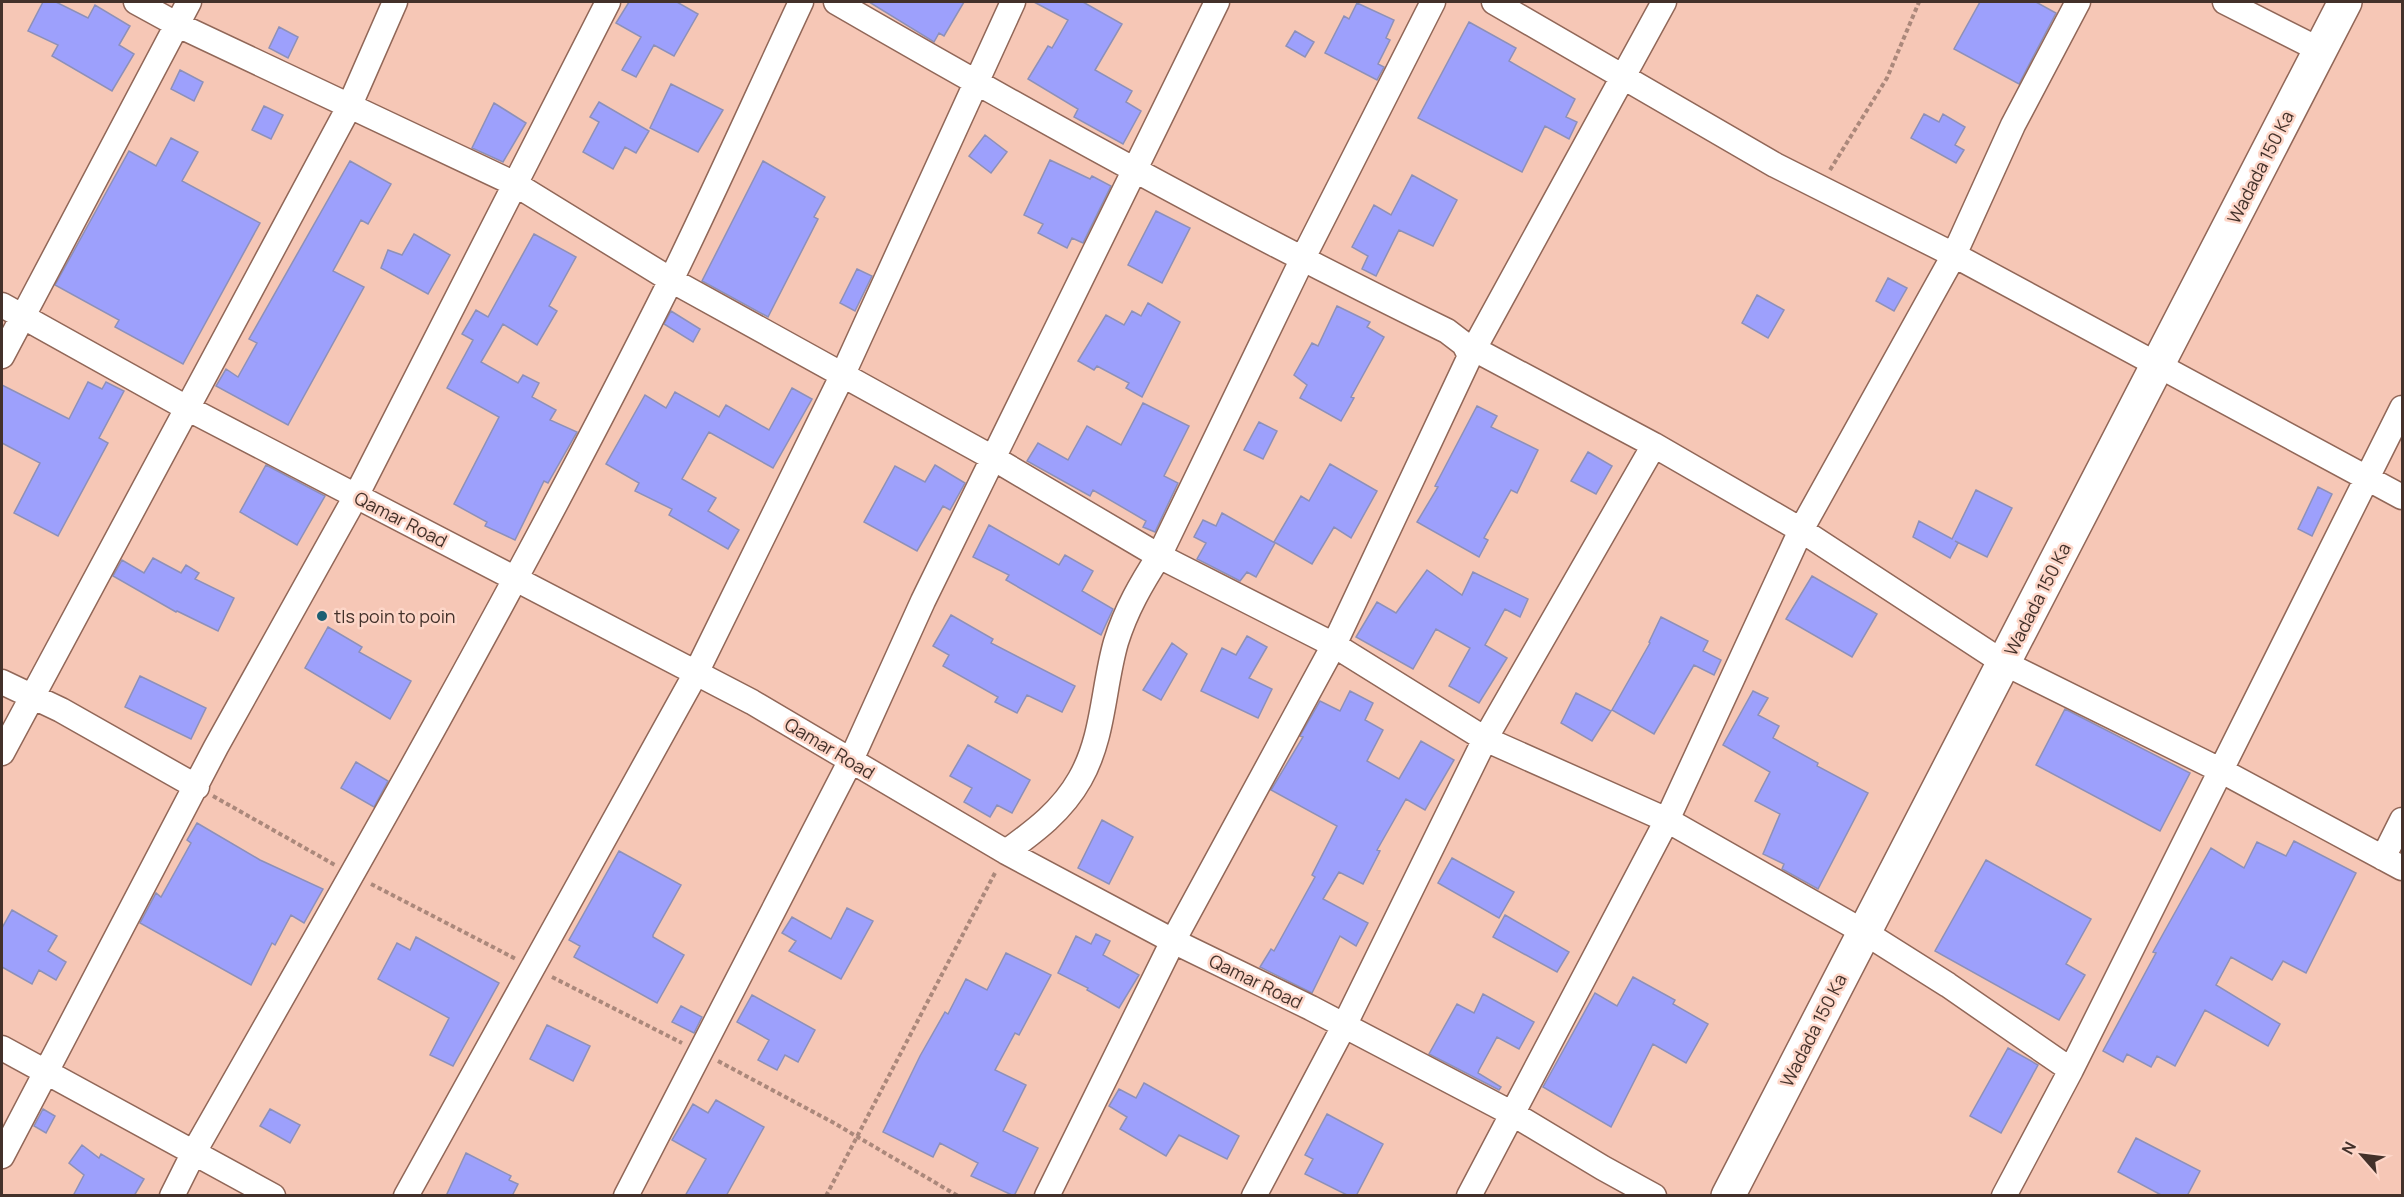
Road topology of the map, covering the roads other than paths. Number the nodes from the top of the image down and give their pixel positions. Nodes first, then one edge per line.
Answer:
1 (136, 2) edge
2 (189, 2) edge
3 (395, 2) edge
4 (608, 2) edge
5 (801, 2) edge
6 (836, 2) edge
7 (1013, 2) edge
8 (1217, 2) edge
9 (1433, 2) edge
10 (1494, 2) edge
11 (1664, 2) edge
12 (2078, 2) edge
13 (2225, 2) edge
14 (2345, 2) edge
15 (178, 25) junction
16 (2320, 50) junction
17 (1625, 76) junction
18 (974, 82) junction
19 (349, 107) junction
20 (1135, 167) junction
21 (515, 184) junction
22 (1954, 255) junction
23 (1302, 260) junction
24 (671, 280) junction
25 (12, 311) edge
26 (1472, 352) junction
27 (2, 356) edge
28 (2158, 363) junction
29 (843, 374) junction
30 (185, 407) junction
31 (2403, 408) edge
32 (1654, 446) junction
33 (993, 458) junction
34 (2366, 478) junction
35 (356, 496) junction
36 (2403, 497) edge
37 (1801, 530) junction
38 (1159, 556) junction
39 (514, 578) junction
40 (1334, 645) junction
41 (2004, 663) junction
42 (696, 673) junction
43 (2, 682) edge
44 (33, 696) junction
45 (1485, 740) junction
46 (2, 753) edge
47 (851, 760) junction
48 (2220, 770) junction
49 (197, 787) junction
50 (1667, 820) junction
51 (2403, 820) edge
52 (1006, 852) junction
53 (2393, 863) edge
54 (1864, 932) junction
55 (1173, 941) junction
56 (1344, 1026) junction
57 (2, 1048) edge
58 (2071, 1071) junction
59 (46, 1074) junction
60 (1513, 1114) junction
61 (194, 1152) junction
62 (2, 1156) edge
63 (172, 1196) edge
64 (273, 1196) edge
65 (406, 1196) edge
66 (626, 1196) edge
67 (1047, 1196) edge
68 (1254, 1196) edge
69 (1469, 1196) edge
70 (1654, 1196) edge
71 (1728, 1196) edge
72 (2004, 1196) edge

1 - 15 street
2 - 15 street
3 - 19 street
4 - 21 street
5 - 24 street
6 - 18 street
7 - 18 street
8 - 20 street
9 - 23 street
10 - 17 street
11 - 17 street
12 - 22 street
13 - 16 street
14 - 16 street, Wadada 150 Ka
15 - 19 street
15 - 25 street
16 - 28 street, Wadada 150 Ka
17 - 22 street
17 - 26 street
18 - 20 street
18 - 29 street
19 - 21 street
19 - 30 street
20 - 23 street
20 - 33 street
21 - 24 street
21 - 35 street
22 - 28 street
22 - 37 street
23 - 26 street
23 - 38 street
24 - 29 street
24 - 39 street
25 - 27 street
25 - 30 street, Qamar Road
26 - 32 street
26 - 40 street
28 - 34 street
28 - 41 street, Wadada 150 Ka
29 - 33 street
29 - 42 street
30 - 35 street, Qamar Road
30 - 44 street
31 - 34 street
32 - 37 street
32 - 45 street
33 - 38 street
33 - 47 street
34 - 36 street
34 - 48 street
35 - 39 street, Qamar Road
35 - 49 street
37 - 41 street
37 - 50 street
38 - 40 street
38 - 52 street
39 - 42 street, Qamar Road
39 - 61 street
40 - 45 street
40 - 55 street
41 - 48 street
41 - 54 street, Wadada 150 Ka
42 - 47 street, Qamar Road
42 - 65 street
43 - 44 street
44 - 46 street
44 - 49 street
45 - 50 street
45 - 56 street
47 - 52 street, Qamar Road
47 - 66 street
48 - 53 street
48 - 58 street
49 - 59 street
50 - 54 street
50 - 60 street
51 - 53 street
52 - 55 street, Qamar Road
54 - 58 street
54 - 71 street, Wadada 150 Ka
55 - 56 street, Qamar Road
55 - 67 street
56 - 60 street, Qamar Road
56 - 68 street
57 - 59 street
58 - 72 street
59 - 61 street
59 - 62 street
60 - 69 street
60 - 70 street, Qamar Road
61 - 63 street
61 - 64 street

